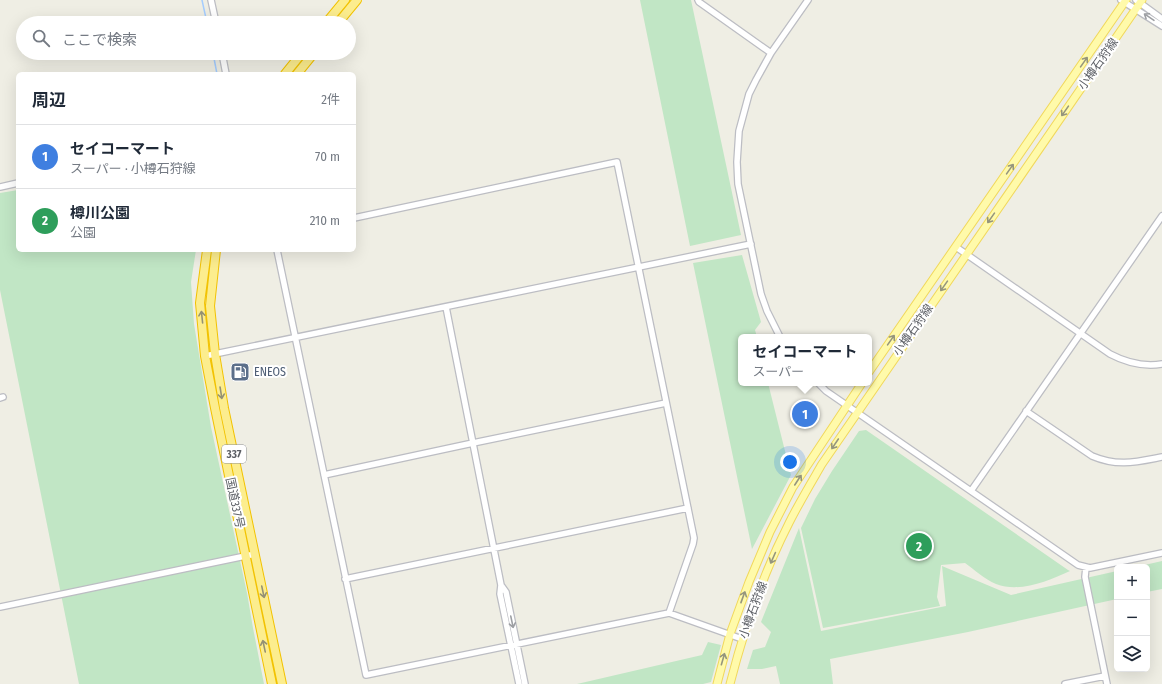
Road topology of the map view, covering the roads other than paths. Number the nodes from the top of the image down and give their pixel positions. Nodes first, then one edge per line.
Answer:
1 (211, 0) edge
2 (345, 0) edge
3 (357, 0) edge
4 (698, 0) edge
5 (808, 0) edge
6 (1124, 1) edge
7 (1139, 1) edge
8 (1135, 9) junction
9 (214, 16) edge
10 (332, 16) edge
11 (344, 16) edge
12 (1162, 18) edge
13 (1162, 26) edge
14 (771, 53) junction
15 (223, 60) edge
16 (296, 60) edge
17 (308, 60) edge
18 (226, 72) edge
19 (287, 72) edge
20 (299, 72) edge
21 (16, 183) edge
22 (0, 187) edge
23 (1162, 216) edge
24 (356, 218) edge
25 (751, 244) junction
26 (956, 247) junction
27 (207, 252) edge
28 (216, 252) edge
29 (277, 252) edge
30 (966, 254) junction
31 (639, 267) junction
32 (446, 307) junction
33 (1080, 333) junction
34 (778, 334) edge
35 (296, 337) junction
36 (215, 354) junction
37 (205, 356) junction
38 (1162, 364) edge
39 (872, 368) edge
40 (821, 386) edge
41 (860, 386) edge
42 (666, 403) junction
43 (846, 405) junction
44 (1026, 410) junction
45 (857, 412) junction
46 (473, 443) junction
47 (1162, 457) edge
48 (324, 475) junction
49 (971, 491) junction
50 (688, 508) junction
51 (494, 548) junction
52 (1162, 552) edge
53 (255, 554) junction
54 (245, 556) junction
55 (1086, 567) junction
56 (345, 579) junction
57 (0, 607) edge
58 (669, 613) junction
59 (730, 634) junction
60 (742, 639) junction
61 (514, 646) junction
62 (1105, 676) junction
63 (272, 684) edge
64 (282, 684) edge
65 (519, 684) edge
66 (525, 684) edge
67 (717, 684) edge
68 (730, 684) edge
69 (1065, 684) edge
70 (1107, 684) edge

1 - 9 street
2 - 10 highway
3 - 11 highway
4 - 14 street
5 - 14 street
6 - 8 street
26 -> 6 main road, 小樽石狩線
7 - 8 main road, 小樽石狩線
7 - 12 street
13 -> 8 street
8 -> 30 main road, 小樽石狩線
14 - 25 street
15 - 18 street
16 - 19 highway
17 - 20 highway
21 - 22 street
23 - 33 street
24 - 31 street
25 - 31 street
25 - 34 street
26 - 30 street
39 -> 26 main road, 小樽石狩線
37 -> 27 highway, 国道337号 / 337
28 - 36 highway, 国道337号 / 337
29 - 35 street
30 - 33 street
30 -> 45 main road, 小樽石狩線
31 - 32 street
31 - 42 street
32 - 35 street
32 - 46 street
33 - 38 street
33 - 44 street
35 - 36 street
35 - 48 street
36 - 37 street
36 -> 53 highway, 国道337号 / 337
37 - 54 highway, 国道337号 / 337
40 - 43 street
41 - 43 main road, 小樽石狩線
42 - 46 street
42 - 50 street
43 - 45 street
59 -> 43 main road, 小樽石狩線
44 - 47 street
44 - 49 street
45 - 49 street
45 -> 60 main road, 小樽石狩線
46 - 48 street
46 - 51 street
48 - 56 street
49 - 55 street
50 - 51 street
50 - 58 street
51 - 56 street
51 - 61 street
52 - 55 street
53 - 54 street
53 -> 64 highway, 国道337号 / 337
54 - 57 street
63 -> 54 highway, 国道337号 / 337
55 - 62 street
56 - 61 street
58 - 59 street
58 - 61 street
59 - 60 street
67 -> 59 main road, 小樽石狩線
60 - 68 main road, 小樽石狩線
61 - 65 street
61 - 66 street
62 - 69 street
62 - 70 street

